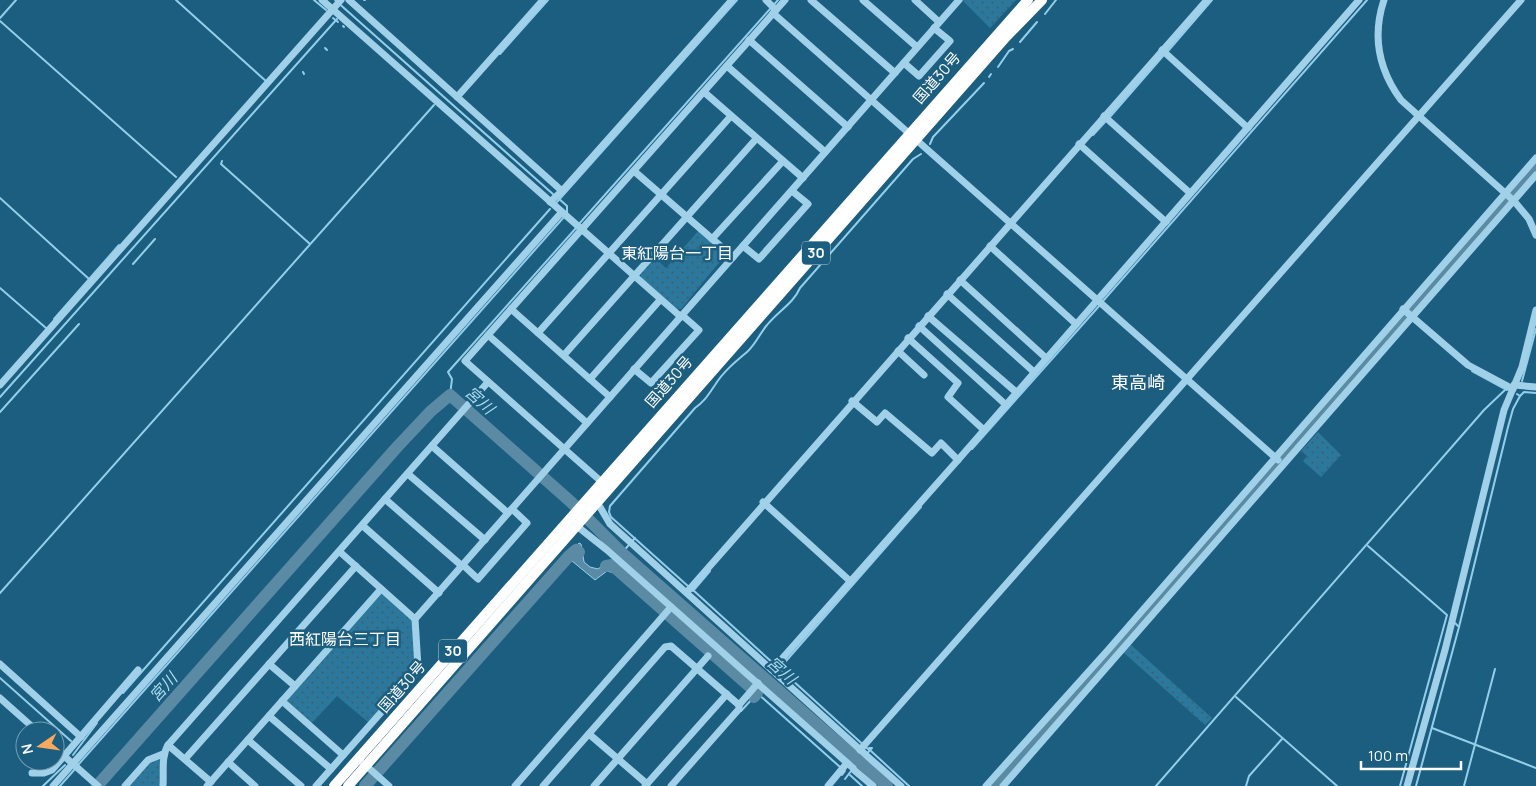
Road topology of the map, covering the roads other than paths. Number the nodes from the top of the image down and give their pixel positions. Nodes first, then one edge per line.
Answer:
1 (322, 0) edge
2 (543, 0) edge
3 (732, 0) edge
4 (785, 0) edge
5 (811, 0) edge
6 (863, 0) edge
7 (915, 0) edge
8 (959, 0) edge
9 (1028, 0) edge
10 (1042, 0) edge
11 (1206, 0) edge
12 (1359, 0) edge
13 (1384, 0) edge
14 (1521, 0) edge
15 (351, 2) edge
16 (338, 4) edge
17 (772, 7) edge
18 (937, 25) junction
19 (749, 40) junction
20 (917, 47) junction
21 (1162, 50) junction
22 (904, 63) junction
23 (726, 66) junction
24 (895, 74) junction
25 (704, 92) junction
26 (457, 97) junction
27 (872, 100) junction
28 (731, 116) junction
29 (1418, 116) junction
30 (1107, 118) junction
31 (848, 127) junction
32 (1248, 128) junction
33 (913, 136) junction
34 (756, 139) junction
35 (1081, 146) junction
36 (825, 152) junction
37 (1536, 158) edge
38 (783, 161) junction
39 (634, 171) junction
40 (1536, 175) edge
41 (803, 178) junction
42 (792, 191) junction
43 (1190, 193) junction
44 (662, 195) junction
45 (556, 196) junction
46 (1509, 197) junction
47 (563, 215) junction
48 (687, 216) junction
49 (1011, 222) junction
50 (1166, 222) junction
51 (578, 228) junction
52 (1536, 235) edge
53 (712, 239) junction
54 (743, 246) junction
55 (992, 247) junction
56 (609, 254) junction
57 (733, 256) junction
58 (635, 277) junction
59 (962, 282) junction
60 (949, 296) junction
61 (660, 300) junction
62 (1100, 302) junction
63 (510, 310) junction
64 (1536, 310) edge
65 (1408, 313) junction
66 (682, 316) junction
67 (929, 318) junction
68 (1076, 324) junction
69 (921, 328) junction
70 (538, 333) junction
71 (488, 335) junction
72 (910, 340) junction
73 (900, 353) junction
74 (564, 355) junction
75 (1046, 358) junction
76 (634, 369) junction
77 (1034, 372) junction
78 (924, 375) dead end
79 (590, 379) junction
80 (1189, 380) junction
81 (488, 382) junction
82 (0, 385) edge
83 (1514, 387) junction
84 (1536, 387) edge
85 (1016, 392) junction
86 (610, 397) junction
87 (855, 404) junction
88 (1005, 404) junction
89 (587, 423) junction
90 (984, 430) junction
91 (432, 446) junction
92 (564, 450) junction
93 (958, 460) junction
94 (1279, 462) junction
95 (408, 474) junction
96 (605, 485) junction
97 (385, 499) junction
98 (591, 503) junction
99 (765, 504) junction
100 (510, 511) junction
101 (574, 521) junction
102 (362, 526) junction
103 (485, 540) junction
104 (340, 552) junction
105 (356, 566) junction
106 (462, 566) junction
107 (850, 581) junction
108 (381, 589) junction
109 (689, 589) junction
110 (439, 593) junction
111 (668, 611) junction
112 (415, 619) junction
113 (708, 656) dead end
114 (0, 664) edge
115 (269, 664) junction
116 (774, 667) junction
117 (697, 668) junction
118 (138, 670) dead end
119 (295, 686) junction
120 (754, 688) junction
121 (727, 694) junction
122 (0, 698) edge
123 (282, 701) junction
124 (739, 705) junction
125 (108, 712) junction
126 (269, 716) junction
127 (26, 721) edge
128 (589, 734) junction
129 (81, 737) junction
130 (248, 740) junction
131 (168, 745) junction
132 (864, 750) junction
133 (162, 754) junction
134 (65, 755) edge
135 (343, 755) junction
136 (65, 757) edge
137 (184, 759) junction
138 (618, 759) junction
139 (228, 762) junction
140 (75, 766) junction
141 (368, 768) junction
142 (848, 768) junction
143 (331, 769) junction
144 (49, 771) edge
145 (32, 773) dead end
146 (209, 784) edge
147 (646, 785) edge
148 (53, 786) edge
149 (98, 786) edge
150 (125, 786) edge
151 (163, 786) edge
152 (255, 786) edge
153 (301, 786) edge
154 (316, 786) edge
155 (334, 786) edge
156 (348, 786) edge
157 (389, 786) edge
158 (515, 786) edge
159 (543, 786) edge
160 (594, 786) edge
161 (671, 786) edge
162 (828, 786) edge
163 (872, 786) edge
164 (901, 786) edge
165 (986, 786) edge
166 (1003, 786) edge
167 (1407, 786) edge

1 - 16 street
2 - 26 street
3 - 45 street
4 - 17 street
5 - 24 street
6 - 20 street
7 - 18 street
8 - 18 street
9 - 33 highway, 国道30号 / 30
10 - 33 highway, 国道30号 / 30
11 - 21 street
12 - 32 street
13 - 29 street
14 - 29 street
15 - 26 street
16 - 45 street
16 - 82 street
17 - 19 street
17 - 27 street
18 - 20 street
18 - 22 street
19 - 23 street
19 - 31 street
20 - 22 street
21 - 30 street
21 - 32 street
22 - 24 street
23 - 25 street
23 - 36 street
24 - 27 street
25 - 28 street
25 - 39 street
26 - 45 street
27 - 31 street
27 - 33 street
28 - 34 street
28 - 44 street
29 - 46 street
29 - 80 street
30 - 35 street
30 - 43 street
31 - 36 street
32 - 43 street
33 - 49 street
33 - 96 highway, 国道30号 / 30
34 - 38 street
34 - 48 street
35 - 49 street
35 - 50 street
36 - 41 street
37 - 46 street
38 - 41 street
38 - 53 street
39 - 44 street
39 - 51 street
40 - 46 street
41 - 42 street
42 - 54 street
42 - 54 street
43 - 50 street
44 - 48 street
44 - 56 street
45 - 47 street
46 - 52 street
46 - 65 street
46 - 65 street
47 - 51 street
47 - 125 street
48 - 53 street
48 - 58 street
49 - 55 street
49 - 62 street
50 - 62 street
51 - 56 street
51 - 63 street
53 - 57 street
54 - 57 street
55 - 59 street
55 - 68 street
56 - 58 street
56 - 70 street
57 - 66 street
58 - 61 street
58 - 74 street
59 - 60 street
59 - 75 street
60 - 67 street
60 - 77 street
61 - 66 street
61 - 79 street
62 - 68 street
62 - 80 street
63 - 70 street
63 - 71 street
64 - 83 street
65 - 83 street
65 - 94 street
65 - 94 street
66 - 76 street
66 - 76 street
67 - 69 street
67 - 85 street
68 - 75 street
69 - 72 street
69 - 88 street
70 - 74 street
71 - 81 street
71 - 89 street
72 - 73 street
72 - 90 street
73 - 78 street
73 - 87 street
74 - 79 street
75 - 77 street
76 - 86 street
77 - 85 street
79 - 86 street
80 - 94 street
80 - 132 street
81 - 91 street
81 - 92 street
83 - 84 street
83 - 167 street
85 - 88 street
86 - 89 street
87 - 93 street
87 - 99 street
88 - 90 street
89 - 92 street
90 - 93 street
91 - 95 street
91 - 100 street
92 - 96 street
92 - 100 street
93 - 107 street
94 - 165 street
94 - 166 street
95 - 97 street
95 - 103 street
96 - 98 highway, 国道30号 / 30
97 - 102 street
97 - 106 street
98 - 101 highway, 国道30号 / 30
98 - 109 street
99 - 107 street
99 - 109 street
100 - 103 street
100 - 106 street
101 - 111 street
101 - 141 highway, 国道30号 / 30
102 - 104 street
102 - 110 street
103 - 106 street
104 - 105 street
104 - 131 street
105 - 108 street
105 - 115 street
106 - 110 street
107 - 116 street
108 - 112 street
108 - 119 street
109 - 116 street
110 - 112 street
111 - 120 street
111 - 158 street
112 - 135 street
113 - 117 street
114 - 129 street
115 - 119 street
115 - 137 street
116 - 132 street
117 - 121 street
117 - 128 street
117 - 138 street
118 - 125 street
119 - 123 street
120 - 124 street
120 - 142 street
121 - 124 street
121 - 147 street
122 - 127 street
123 - 126 street
123 - 135 street
124 - 161 street
125 - 129 street
125 - 140 street
126 - 130 street
126 - 143 street
128 - 138 street
128 - 159 street
129 - 134 street
130 - 139 street
130 - 153 street
131 - 133 street
131 - 137 street
132 - 164 street
133 - 150 street
133 - 151 street
135 - 143 street
136 - 140 street
137 - 146 street
138 - 147 street
138 - 160 street
139 - 146 street
139 - 152 street
140 - 148 street
140 - 149 street
141 - 155 highway, 国道30号 / 30
141 - 156 highway, 国道30号 / 30
141 - 157 street
142 - 162 street
142 - 163 street
143 - 154 street
144 - 145 street

